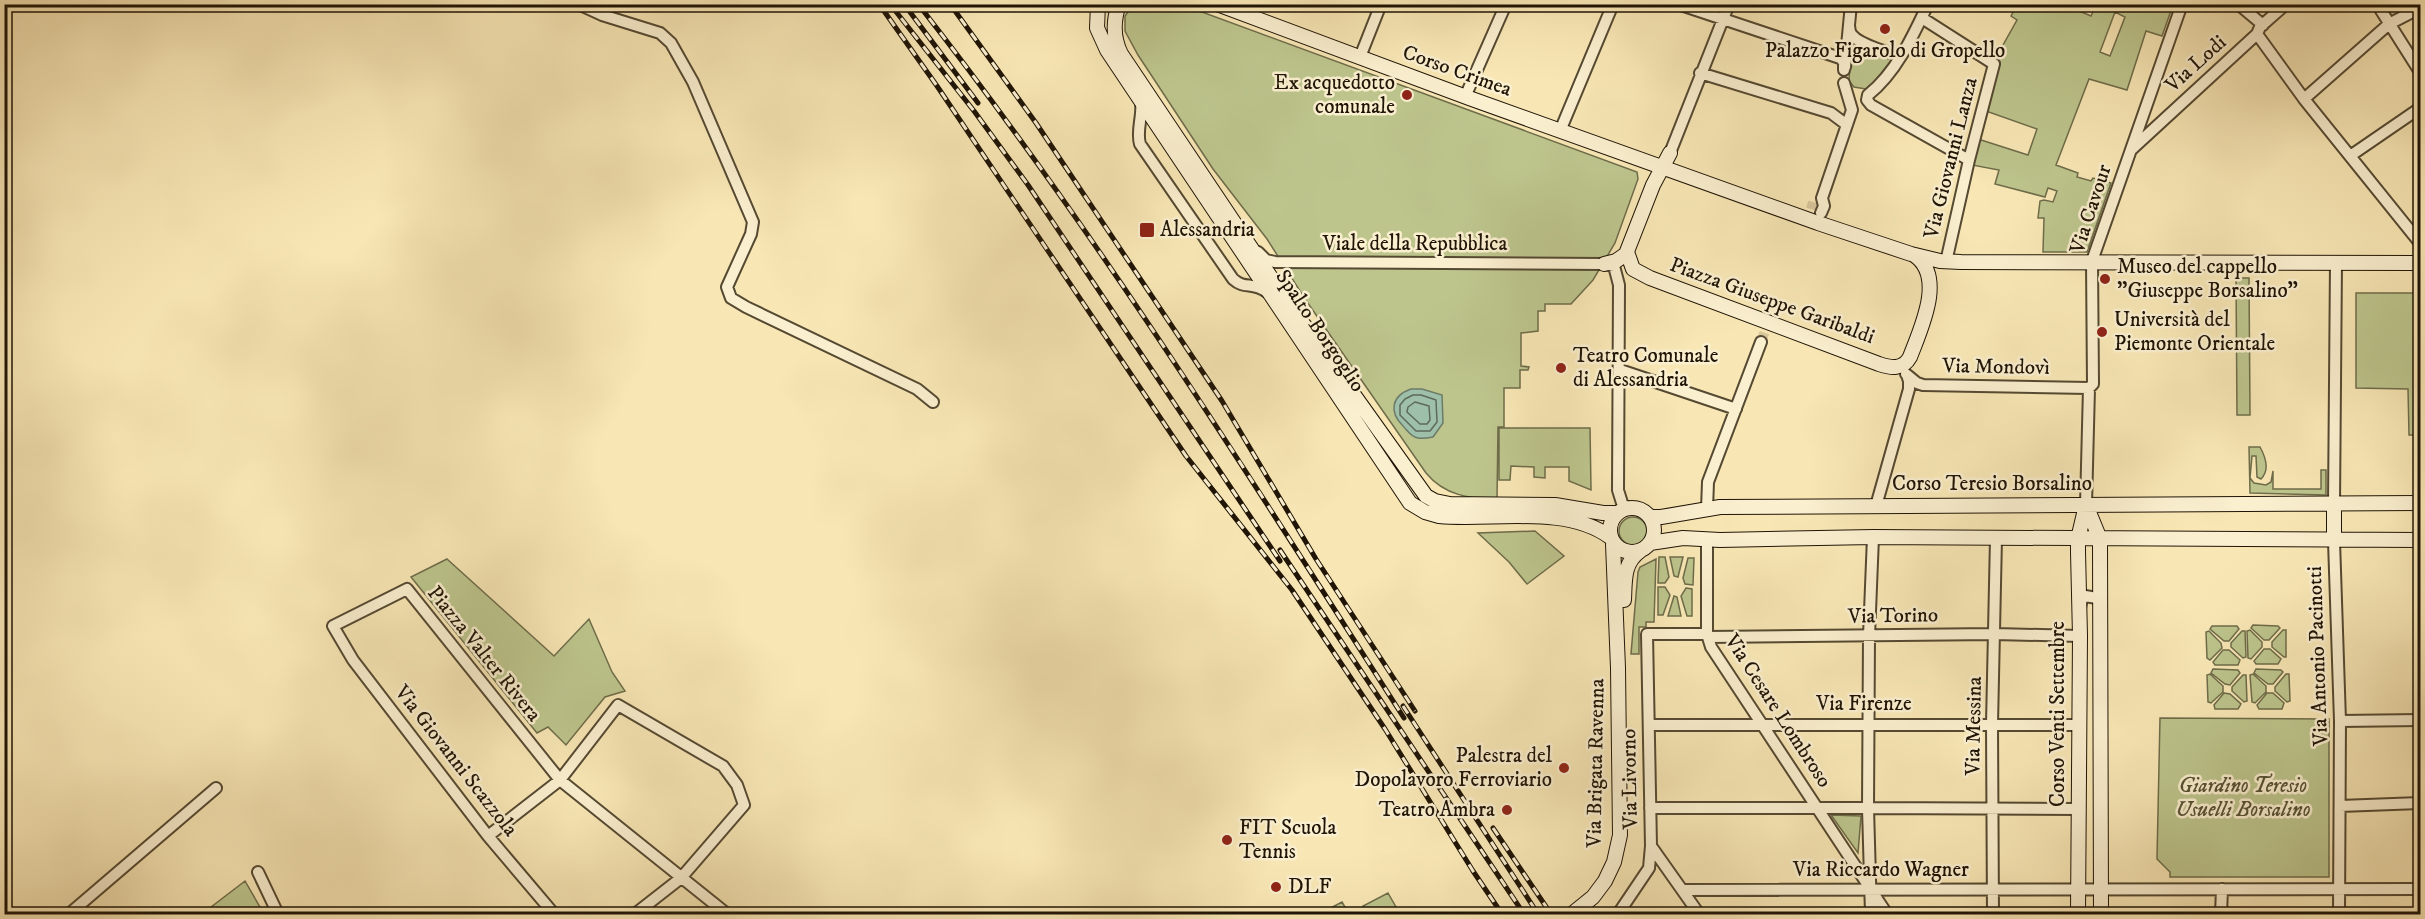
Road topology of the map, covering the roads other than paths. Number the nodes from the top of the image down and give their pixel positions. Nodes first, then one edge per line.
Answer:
1 (578, 4) edge
2 (1098, 4) edge
3 (1119, 4) edge
4 (1217, 4) edge
5 (1381, 4) edge
6 (1506, 4) edge
7 (1613, 4) edge
8 (1678, 4) edge
9 (1729, 4) edge
10 (1851, 4) edge
11 (1928, 4) edge
12 (2182, 4) edge
13 (2238, 4) edge
14 (2286, 4) edge
15 (2377, 4) edge
16 (2421, 8) edge
17 (1922, 18) junction
18 (1723, 20) junction
19 (2389, 24) junction
20 (1848, 27) junction
21 (2260, 30) junction
22 (1902, 53) junction
23 (1360, 57) junction
24 (1844, 70) junction
25 (2421, 72) edge
26 (1700, 73) junction
27 (1844, 83) junction
28 (1871, 93) junction
29 (1465, 97) junction
30 (2304, 99) junction
31 (1850, 108) junction
32 (2421, 108) edge
33 (1831, 113) junction
34 (1144, 121) junction
35 (1167, 122) junction
36 (1844, 123) junction
37 (1560, 131) junction
38 (2130, 151) junction
39 (1670, 153) joint
40 (2350, 156) junction
41 (1969, 159) junction
42 (1642, 160) junction
43 (1661, 167) junction
44 (1653, 185) junction
45 (1813, 211) junction
46 (1240, 232) junction
47 (2420, 240) edge
48 (1627, 252) junction
49 (1906, 252) junction
50 (2421, 254) edge
51 (2092, 261) junction
52 (1952, 262) junction
53 (2336, 262) junction
54 (2382, 263) junction
55 (2421, 263) edge
56 (1604, 264) junction
57 (1650, 278) junction
58 (1619, 285) junction
59 (1268, 292) junction
60 (1930, 295) junction
61 (1790, 331) junction
62 (1879, 364) junction
63 (1620, 370) junction
64 (1906, 374) junction
65 (2089, 388) junction
66 (933, 402) dead end
67 (1736, 410) junction
68 (2334, 503) junction
69 (2421, 503) edge
70 (2086, 505) junction
71 (1876, 506) junction
72 (1707, 508) junction
73 (1624, 511) junction
74 (1650, 517) junction
75 (1873, 537) junction
76 (1996, 538) junction
77 (1707, 539) junction
78 (2078, 539) junction
79 (2100, 539) junction
80 (2421, 540) edge
81 (1612, 541) junction
82 (2334, 541) junction
83 (1645, 547) junction
84 (2100, 603) junction
85 (2079, 608) junction
86 (333, 626) joint
87 (1647, 634) joint
88 (1995, 634) junction
89 (1708, 636) junction
90 (1869, 636) junction
91 (2080, 636) junction
92 (1618, 668) junction
93 (2421, 720) edge
94 (2340, 722) junction
95 (1761, 724) junction
96 (1870, 724) junction
97 (1992, 724) junction
98 (1649, 725) junction
99 (2079, 725) junction
100 (560, 780) junction
101 (216, 788) dead end
102 (2421, 803) edge
103 (2340, 806) junction
104 (1993, 807) junction
105 (1650, 808) junction
106 (1817, 808) junction
107 (1868, 808) junction
108 (2079, 809) junction
109 (489, 836) junction
110 (1651, 846) junction
111 (258, 872) dead end
112 (681, 878) junction
113 (2339, 888) junction
114 (1993, 889) junction
115 (2222, 889) junction
116 (2421, 889) edge
117 (1683, 890) junction
118 (1871, 890) junction
119 (2078, 890) junction
120 (2101, 890) junction
121 (1573, 914) edge
122 (69, 915) edge
123 (278, 915) edge
124 (554, 915) edge
125 (635, 915) edge
126 (727, 915) edge
127 (1618, 915) edge
128 (1699, 915) edge
129 (1871, 915) edge
130 (1887, 915) edge
131 (1993, 915) edge
132 (2078, 915) edge
133 (2101, 915) edge
134 (2221, 915) edge
135 (2339, 915) edge

1 - 66 street
2 - 34 main road, Spalto Borgoglio
3 - 35 main road, Spalto Borgoglio
4 - 23 main road, Corso Crimea
5 - 23 street
6 - 29 street
7 - 37 street
8 - 18 street
9 - 18 street
10 - 20 street
11 - 17 street
12 - 38 street, Via Cavour
13 - 21 street
14 - 21 street, Via Lodi
15 - 19 street
16 - 19 street
17 - 22 street
17 - 41 street, Via Giovanni Lanza
18 - 24 street
18 - 26 street
19 - 25 street
19 - 30 street
20 - 22 street
20 - 24 street
21 - 30 street
21 - 38 street, Via Lodi
22 - 28 street
23 - 29 main road, Corso Crimea
24 - 27 street
26 - 33 street
26 - 39 street
27 - 28 street
27 - 31 street
28 - 31 street
28 - 41 street
29 - 37 main road, Corso Crimea
30 - 40 street
31 - 33 street
31 - 36 street
32 - 40 street
33 - 36 street
34 - 35 street
34 - 59 main road, Spalto Borgoglio
34 - 59 street
35 - 46 main road, Spalto Borgoglio
36 - 45 street
37 - 42 main road, Corso Crimea
38 - 51 street, Via Cavour
39 - 43 main road
40 - 47 street
41 - 52 street, Via Giovanni Lanza
42 - 43 main road, Corso Crimea
42 - 44 main road
43 - 44 main road
43 - 45 main road, Corso Crimea
44 - 48 main road
45 - 49 main road, Corso Crimea
46 - 56 street, Viale della Repubblica
46 - 73 main road, Spalto Borgoglio
48 - 56 main road
48 - 57 main road
49 - 52 main road
49 - 60 main road, Piazza Giuseppe Garibaldi
50 - 54 main road
51 - 52 main road
51 - 53 main road
51 - 65 street, Via Cavour
52 - 60 main road
53 - 54 main road
53 - 68 street
54 - 55 main road
56 - 58 street
57 - 58 street
57 - 61 main road, Piazza Giuseppe Garibaldi
58 - 63 street
59 - 81 main road, Spalto Borgoglio
60 - 62 main road, Piazza Giuseppe Garibaldi
61 - 62 main road, Piazza Giuseppe Garibaldi
61 - 67 street
62 - 64 street, Piazza Giuseppe Garibaldi
63 - 67 street
63 - 73 street
64 - 65 street, Via Mondovì
64 - 71 street
65 - 70 street, Via Cavour
67 - 72 street
68 - 69 main road, Corso Teresio Borsalino
68 - 70 main road, Corso Teresio Borsalino
68 - 82 main road
70 - 71 main road, Corso Teresio Borsalino
70 - 78 main road, Corso Venti Settembre
70 - 79 main road
71 - 72 main road, Corso Teresio Borsalino
72 - 74 main road, Corso Teresio Borsalino
73 - 74 main road
73 - 81 main road
74 - 83 main road
75 - 76 main road
75 - 77 main road
75 - 90 street
76 - 78 main road
76 - 88 street, Via Messina
77 - 83 main road
77 - 89 street
78 - 79 main road
78 - 85 main road, Corso Venti Settembre
79 - 82 main road
79 - 84 main road, Corso Venti Settembre
80 - 82 main road
81 - 83 main road
81 - 92 main road, Via Brigata Ravenna
82 - 94 street, Via Antonio Pacinotti
83 - 92 main road, Via Brigata Ravenna
84 - 85 street
84 - 120 main road, Corso Venti Settembre
85 - 91 main road, Corso Venti Settembre
86 - 100 street, Piazza Valter Rivera
86 - 109 street, Via Giovanni Scazzola
87 - 89 street, Via Torino
87 - 98 street, Via Livorno
88 - 90 street, Via Torino
88 - 91 street, Via Torino
88 - 97 street, Via Messina
89 - 90 street, Via Torino
89 - 95 street, Via Cesare Lombroso
90 - 96 street
91 - 99 main road, Corso Venti Settembre
92 - 121 main road, Via Brigata Ravenna
93 - 94 street
94 - 103 street, Via Antonio Pacinotti
95 - 96 street, Via Firenze
95 - 98 street, Via Firenze
95 - 106 street, Via Cesare Lombroso
96 - 97 street, Via Firenze
96 - 107 street
97 - 99 street, Via Firenze
97 - 104 street, Via Messina
98 - 105 street, Via Livorno
99 - 108 main road, Corso Venti Settembre
100 - 109 street
100 - 112 street
100 - 112 street
101 - 122 street
102 - 103 street
103 - 113 street, Via Antonio Pacinotti
104 - 107 street
104 - 108 street
104 - 114 street, Via Messina
105 - 106 street
105 - 110 street, Via Livorno
106 - 107 street
106 - 118 street, Via Cesare Lombroso
107 - 118 street
108 - 119 main road, Corso Venti Settembre
109 - 124 street, Via Giovanni Scazzola
110 - 117 street
110 - 127 street, Via Livorno
111 - 123 street
112 - 125 street
112 - 126 street
113 - 115 street
113 - 116 street
113 - 135 street, Via Antonio Pacinotti
114 - 118 street, Via Riccardo Wagner
114 - 119 street, Via Riccardo Wagner
114 - 131 street, Via Messina
115 - 120 street
115 - 134 street
117 - 118 street, Via Riccardo Wagner
117 - 128 street
118 - 129 street
118 - 130 street
119 - 120 street
119 - 132 main road, Corso Venti Settembre
120 - 133 main road, Corso Venti Settembre

